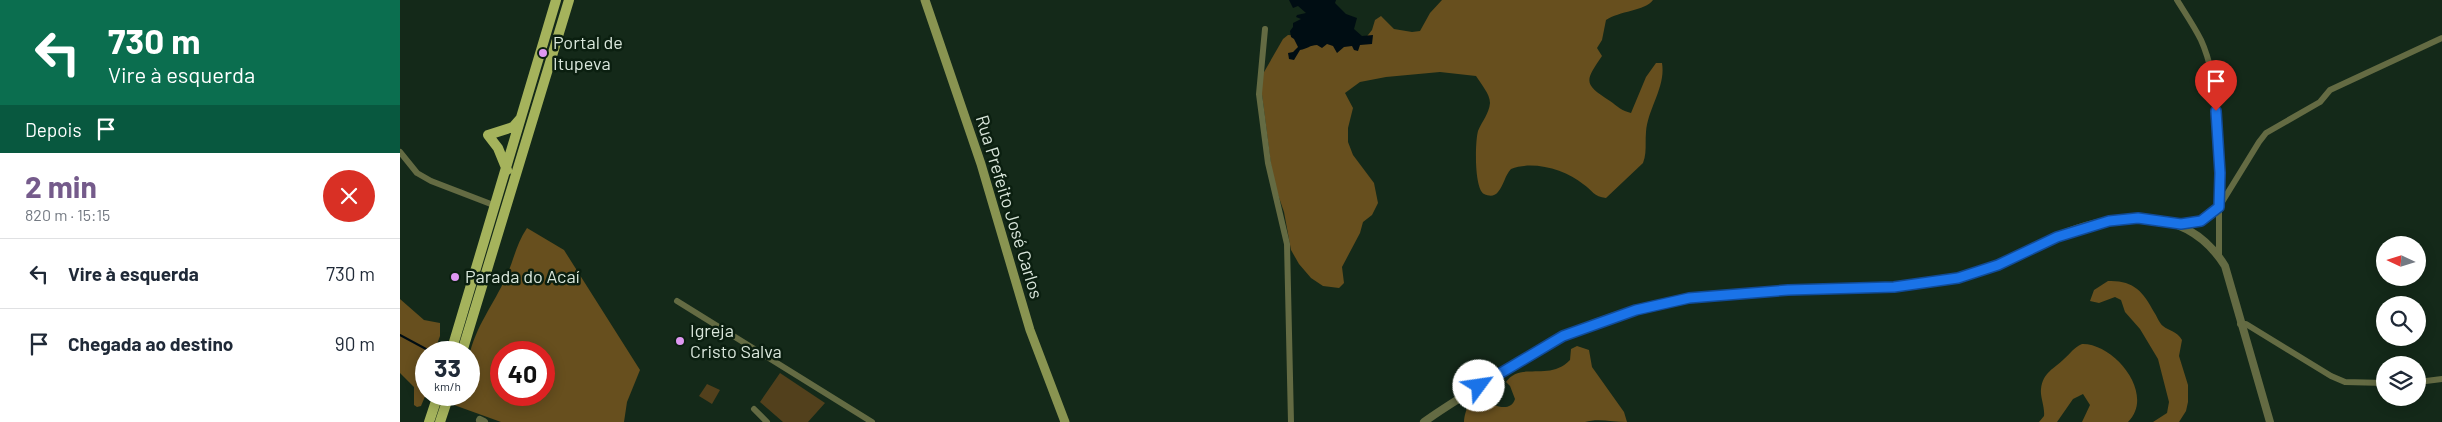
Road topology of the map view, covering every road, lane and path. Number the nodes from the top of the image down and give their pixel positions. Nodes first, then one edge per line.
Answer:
1 (556, 0) edge
2 (569, 0) edge
3 (925, 0) edge
4 (2177, 0) edge
5 (1265, 29) dead end
6 (2442, 38) edge
7 (522, 116) junction
8 (400, 152) edge
9 (507, 170) junction
10 (496, 206) junction
11 (2219, 207) junction
12 (2181, 224) junction
13 (2219, 256) junction
14 (677, 301) dead end
15 (2240, 324) junction
16 (454, 341) edge
17 (465, 341) edge
18 (2442, 379) edge
19 (2426, 381) edge
20 (2376, 384) edge
21 (434, 406) edge
22 (445, 406) edge
23 (754, 409) dead end
24 (429, 422) edge
25 (440, 422) edge
26 (767, 422) edge
27 (872, 422) edge
28 (1065, 422) edge
29 (1291, 422) edge
30 (1424, 422) edge
31 (2270, 422) edge

1 - 7 main road
2 - 17 main road
3 - 28 main road, Rua Prefeito José Carlos
4 - 11 street
5 - 29 street
6 - 11 street
7 - 9 main road
7 - 9 main road
8 - 10 street
9 - 10 main road
10 - 16 main road
11 - 12 street
11 - 13 street
12 - 13 street
12 - 30 street
13 - 15 street
14 - 27 street
15 - 20 street
15 - 31 street
18 - 19 street
21 - 24 main road
22 - 25 main road
23 - 26 street

